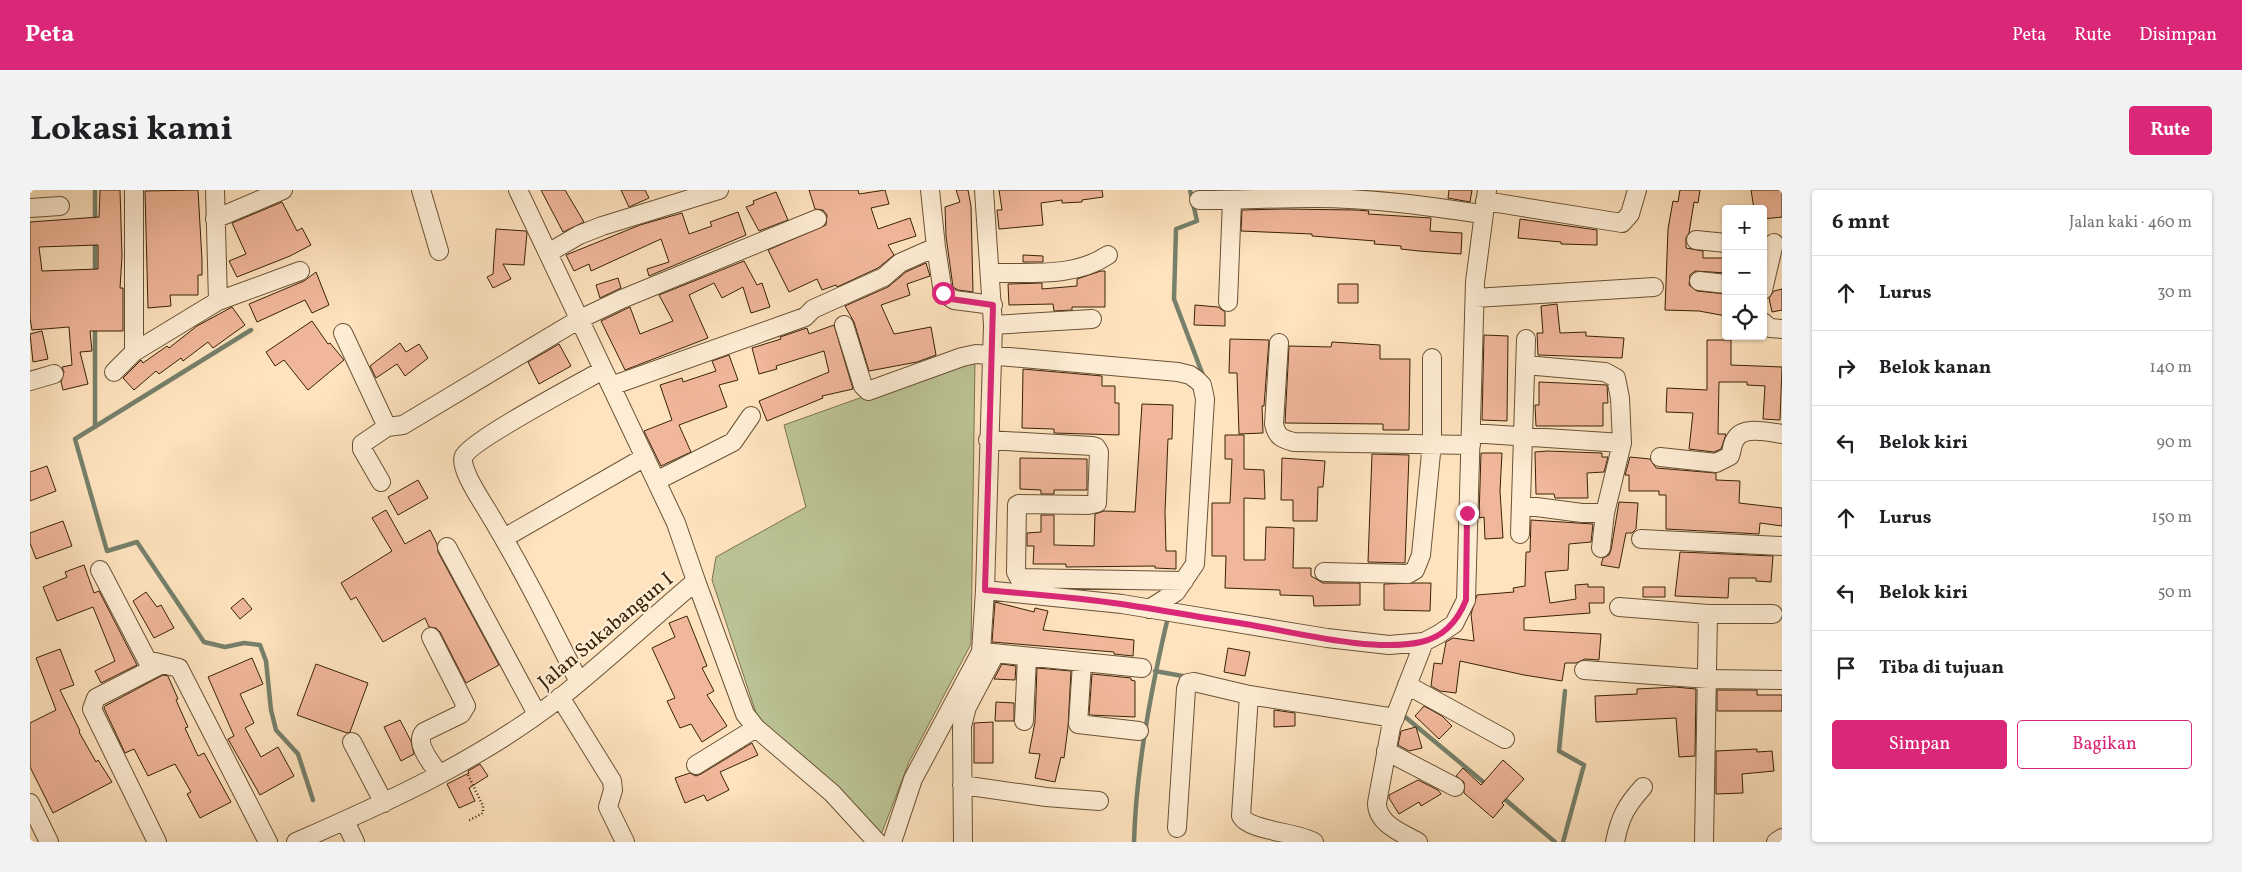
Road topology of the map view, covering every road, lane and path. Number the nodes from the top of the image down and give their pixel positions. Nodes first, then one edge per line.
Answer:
1 (134, 190) edge
2 (215, 190) edge
3 (283, 190) edge
4 (421, 190) edge
5 (518, 190) edge
6 (930, 190) edge
7 (984, 190) edge
8 (1636, 190) edge
9 (715, 191) edge
10 (1199, 200) dead end
11 (1232, 200) junction
12 (1485, 202) edge
13 (60, 206) dead end
14 (30, 208) edge
15 (215, 219) junction
16 (818, 219) dead end
17 (1696, 240) dead end
18 (1722, 243) edge
19 (1773, 243) edge
20 (936, 247) junction
21 (439, 251) dead end
22 (548, 253) junction
23 (1108, 255) dead end
24 (300, 271) dead end
25 (1767, 271) edge
26 (990, 273) junction
27 (1699, 281) dead end
28 (1722, 284) edge
29 (1654, 287) dead end
30 (1475, 298) junction
31 (218, 301) junction
32 (1228, 302) dead end
33 (993, 305) junction
34 (1092, 319) dead end
35 (578, 320) junction
36 (844, 325) dead end
37 (1767, 325) edge
38 (993, 326) junction
39 (1782, 329) edge
40 (343, 333) dead end
41 (1526, 339) dead end
42 (1279, 343) dead end
43 (134, 352) junction
44 (992, 354) junction
45 (1432, 358) dead end
46 (1525, 365) junction
47 (114, 372) dead end
48 (54, 374) dead end
49 (607, 378) junction
50 (30, 381) edge
51 (751, 416) dead end
52 (387, 427) junction
53 (1782, 434) edge
54 (1523, 437) junction
55 (1471, 439) junction
56 (988, 440) junction
57 (1432, 443) junction
58 (1622, 443) junction
59 (645, 457) junction
60 (1660, 457) dead end
61 (656, 481) junction
62 (381, 482) dead end
63 (1521, 506) junction
64 (1605, 513) junction
65 (1520, 534) dead end
66 (504, 538) junction
67 (1640, 539) dead end
68 (1782, 546) edge
69 (447, 547) dead end
70 (1600, 548) dead end
71 (100, 570) dead end
72 (1324, 572) dead end
73 (696, 581) junction
74 (1184, 581) junction
75 (985, 590) junction
76 (1620, 607) dead end
77 (1149, 609) junction
78 (1708, 614) junction
79 (1773, 614) dead end
80 (431, 637) dead end
81 (1424, 642) junction
82 (988, 653) junction
83 (1027, 657) junction
84 (1082, 663) junction
85 (162, 664) junction
86 (1142, 668) dead end
87 (1584, 670) dead end
88 (1708, 679) junction
89 (1782, 680) edge
90 (579, 682) junction
91 (1407, 685) junction
92 (1249, 694) junction
93 (560, 697) junction
94 (537, 714) junction
95 (1394, 718) junction
96 (1024, 721) dead end
97 (756, 728) junction
98 (1139, 731) dead end
99 (1505, 739) dead end
100 (352, 742) dead end
101 (1386, 751) junction
102 (461, 763) junction
103 (696, 764) dead end
104 (439, 774) junction
105 (962, 784) junction
106 (1455, 787) dead end
107 (1643, 787) dead end
108 (381, 799) junction
109 (1099, 801) dead end
110 (30, 803) edge
111 (468, 821) dead end
112 (348, 828) edge
113 (1177, 828) dead end
114 (1782, 838) edge
115 (49, 842) edge
116 (157, 842) edge
117 (268, 842) edge
118 (296, 842) edge
119 (626, 842) edge
120 (877, 842) edge
121 (892, 842) edge
122 (963, 842) edge
123 (1314, 842) edge
124 (1418, 842) edge
125 (1615, 842) edge
126 (1704, 842) edge
127 (1776, 842) edge

1 - 43 street
2 - 15 street
3 - 15 street
4 - 21 street
5 - 22 street, Jalan Sukabangun I
6 - 20 street
7 - 26 street
8 - 12 street
9 - 22 street
10 - 11 street
11 - 12 street
11 - 32 street
12 - 30 street
13 - 14 street
15 - 31 street
16 - 35 street
17 - 18 street
19 - 25 street
20 - 33 street
20 - 49 street
22 - 35 street, Jalan Sukabangun I
23 - 26 street
24 - 31 street
26 - 33 street
27 - 28 street
29 - 30 street
30 - 55 street
31 - 43 street
33 - 38 street
34 - 38 street
35 - 49 street, Jalan Sukabangun I
35 - 52 street
36 - 44 street
37 - 39 street
38 - 44 street
40 - 52 street
41 - 46 street
42 - 57 street
43 - 47 street
44 - 56 street
44 - 74 street
45 - 57 street
46 - 54 street
46 - 58 street
48 - 50 street
49 - 59 street, Jalan Sukabangun I
49 - 66 street
51 - 61 street
52 - 62 street
53 - 60 street
54 - 55 street
54 - 58 street
54 - 63 street
55 - 57 street
55 - 81 street
56 - 74 street
56 - 75 street
57 - 72 street
58 - 64 street
59 - 61 street, Jalan Sukabangun I
59 - 66 street
61 - 73 street, Jalan Sukabangun I
63 - 64 street
63 - 65 street
64 - 70 street
66 - 90 street
67 - 68 street
69 - 94 street
71 - 85 street
73 - 90 street, Jalan Sukabangun I
73 - 97 street
74 - 77 street
75 - 77 street
75 - 82 street
76 - 78 street
77 - 81 street
78 - 79 street
78 - 88 street
80 - 104 street
81 - 91 street
82 - 83 street
82 - 105 street
82 - 121 street
83 - 84 street
83 - 96 street
84 - 86 street
84 - 98 street
85 - 116 street
85 - 117 street
87 - 88 street
88 - 89 street
88 - 126 street
90 - 93 street, Jalan Sukabangun I
91 - 95 street
91 - 99 street
92 - 95 street
92 - 113 street
92 - 123 street
93 - 94 street, Jalan Sukabangun I
93 - 119 street
94 - 102 street, Jalan Sukabangun I
95 - 101 street
97 - 103 street
97 - 120 street
100 - 108 street
101 - 106 street
101 - 124 street
102 - 104 street, Jalan Sukabangun I
102 - 111 path
104 - 108 street, Jalan Sukabangun I
105 - 109 street
105 - 122 street
107 - 125 street
108 - 112 street, Jalan Sukabangun I
110 - 115 street
112 - 118 street, Jalan Sukabangun I
114 - 127 street

